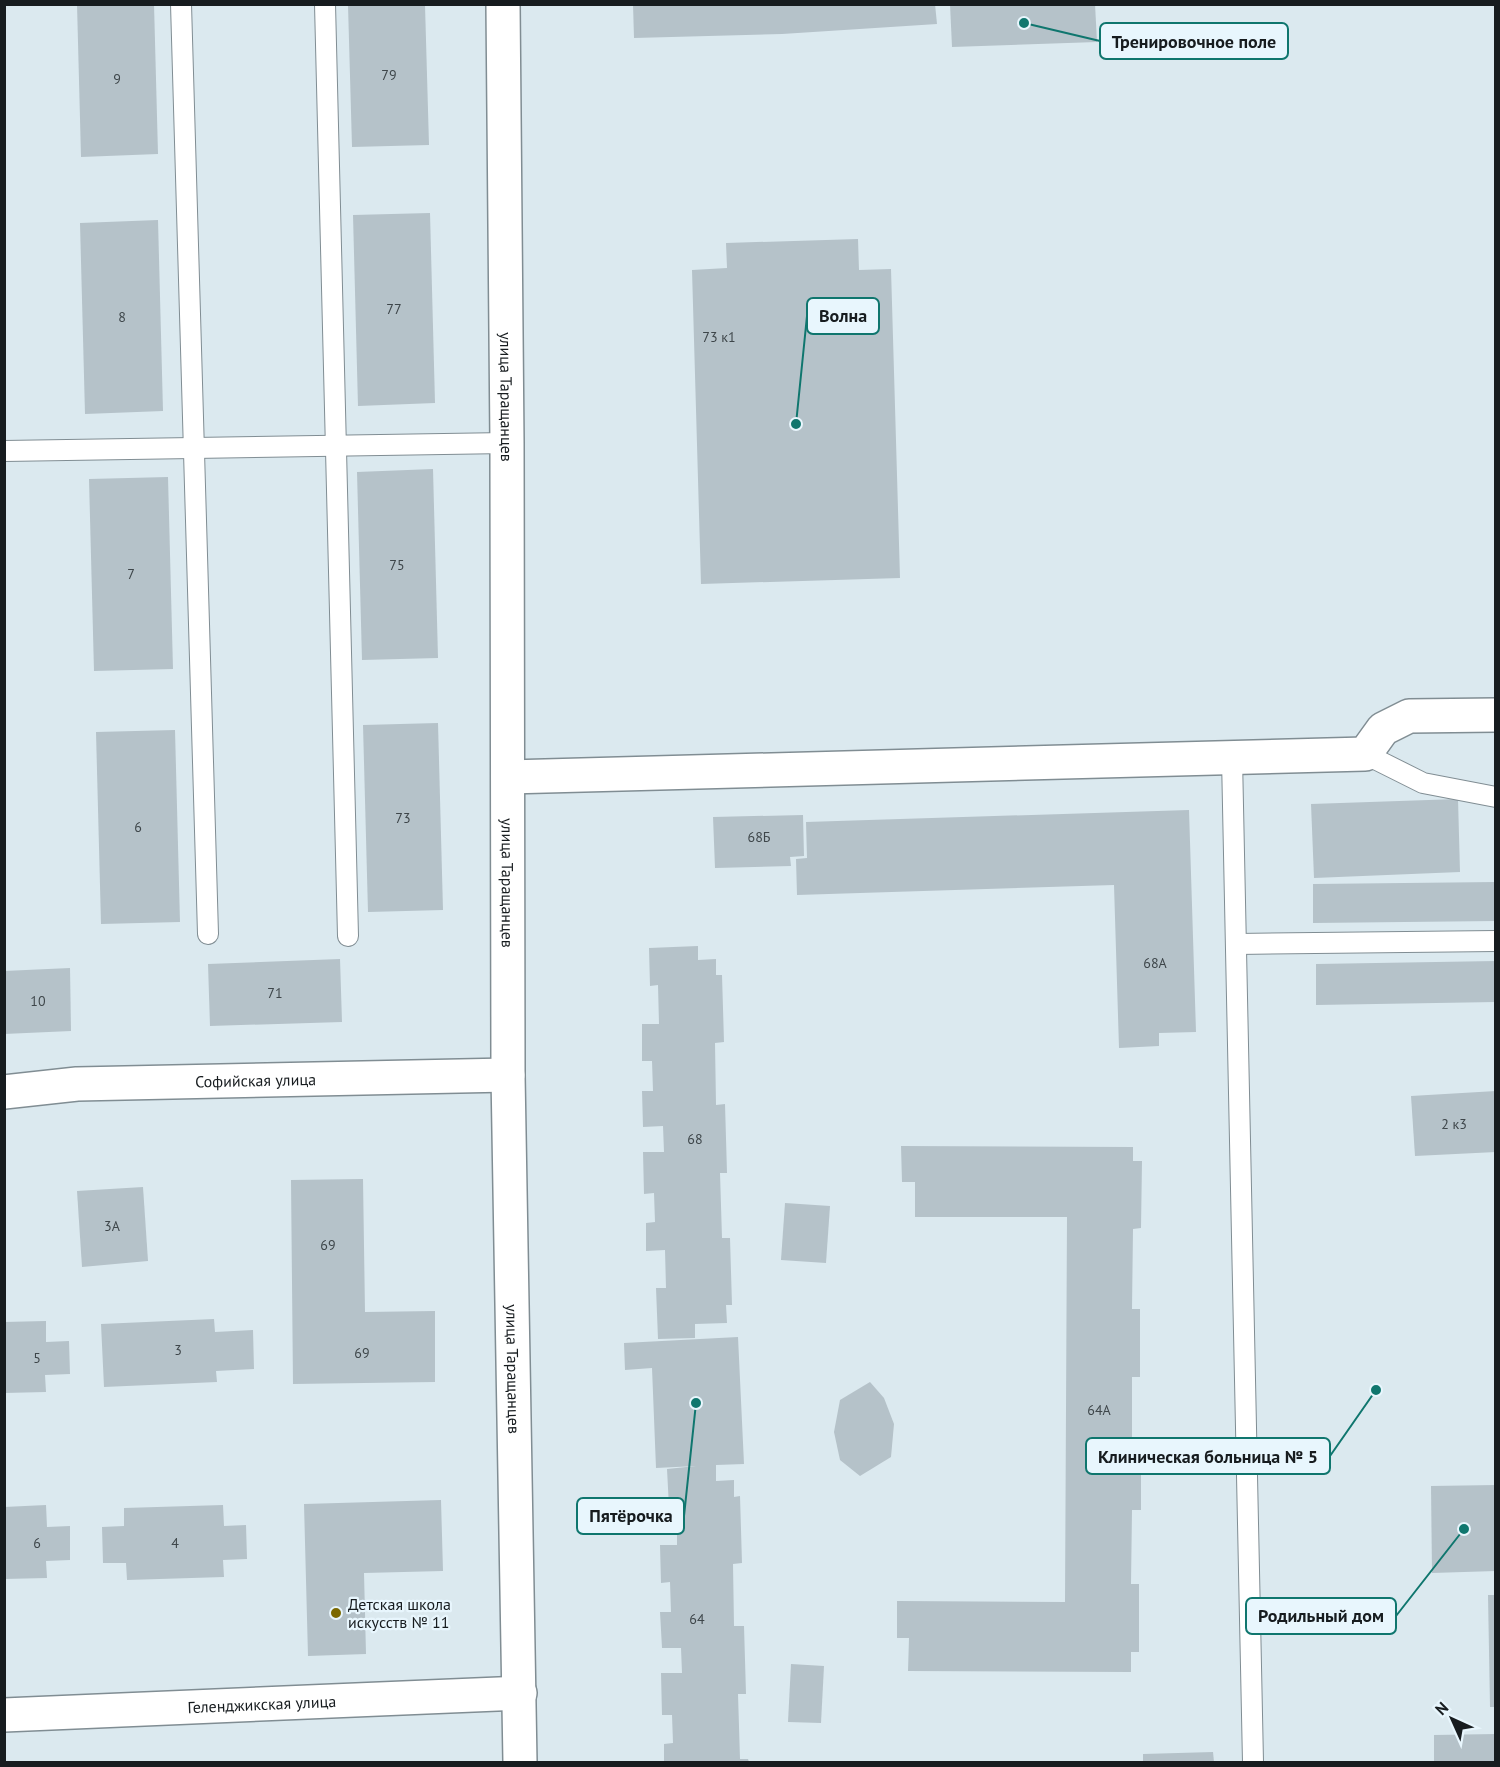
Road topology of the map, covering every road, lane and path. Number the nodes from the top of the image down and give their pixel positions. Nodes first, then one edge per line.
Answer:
1 (181, 4) edge
2 (326, 4) edge
3 (503, 4) edge
4 (507, 443) junction
5 (336, 446) junction
6 (194, 447) junction
7 (4, 452) edge
8 (1496, 715) edge
9 (1365, 754) junction
10 (1232, 758) junction
11 (508, 777) junction
12 (1496, 797) edge
13 (208, 934) dead end
14 (348, 936) dead end
15 (1496, 940) edge
16 (1237, 944) junction
17 (508, 1075) junction
18 (4, 1092) edge
19 (520, 1693) junction
20 (4, 1715) edge
21 (520, 1762) edge
22 (1253, 1762) edge

1 - 6 lane
2 - 5 lane
3 - 4 street, улица Таращанцев
4 - 5 lane
4 - 11 street, улица Таращанцев
5 - 6 lane
5 - 14 lane
6 - 7 lane
6 - 13 lane
8 - 9 street
9 - 10 street
9 - 12 lane
10 - 11 street
10 - 16 lane
11 - 17 street, улица Таращанцев
15 - 16 lane
16 - 22 lane
17 - 18 street, Софийская улица
17 - 19 street, улица Таращанцев
19 - 20 street, Геленджикская улица
19 - 21 street, улица Таращанцев

